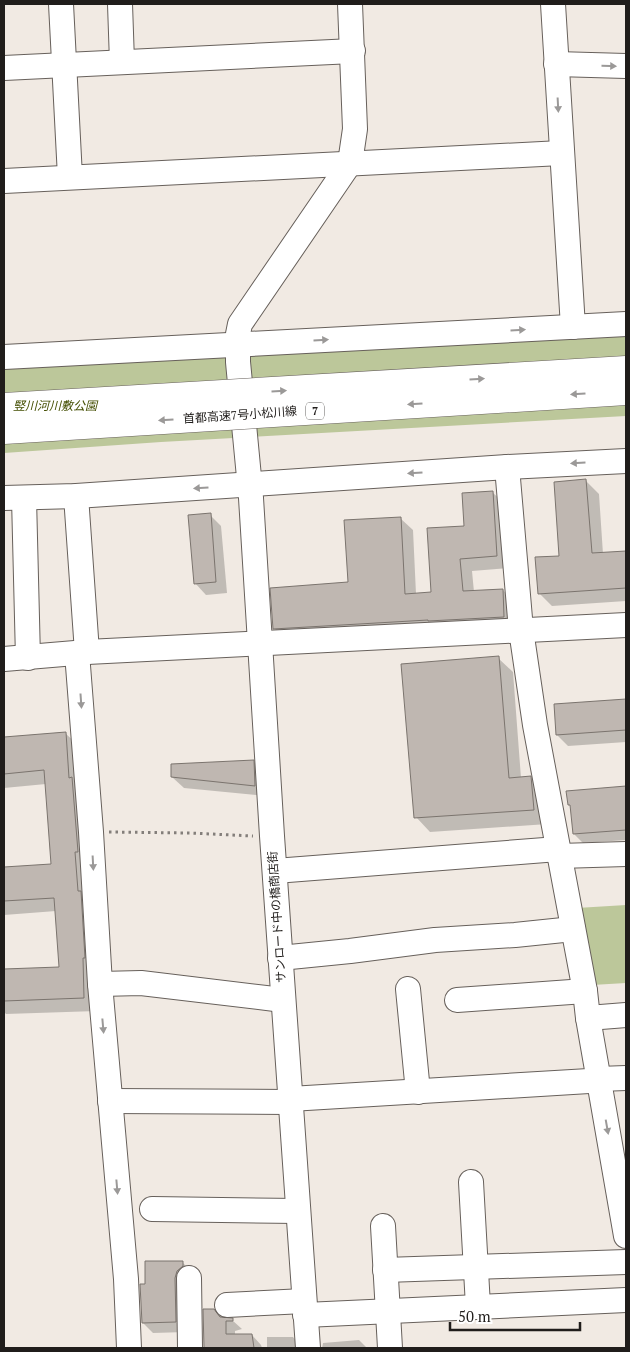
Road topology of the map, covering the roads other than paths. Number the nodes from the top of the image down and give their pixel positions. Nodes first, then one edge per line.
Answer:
1 (61, 4) edge
2 (120, 4) edge
3 (350, 4) edge
4 (553, 4) edge
5 (353, 51) junction
6 (122, 62) junction
7 (556, 64) junction
8 (65, 65) junction
9 (626, 66) edge
10 (4, 68) edge
11 (561, 154) junction
12 (350, 163) junction
13 (70, 177) junction
14 (4, 181) edge
15 (626, 324) edge
16 (573, 327) junction
17 (237, 345) junction
18 (4, 358) edge
19 (626, 370) edge
20 (626, 391) edge
21 (4, 407) edge
22 (4, 430) edge
23 (626, 461) edge
24 (507, 467) junction
25 (249, 485) junction
26 (76, 496) junction
27 (14, 498) edge
28 (626, 625) edge
29 (521, 630) junction
30 (260, 643) junction
31 (82, 652) junction
32 (28, 658) junction
33 (4, 660) edge
34 (558, 852) junction
35 (626, 854) edge
36 (275, 871) junction
37 (574, 929) junction
38 (280, 958) junction
39 (100, 984) junction
40 (408, 989) dead end
41 (585, 991) junction
42 (283, 1000) junction
43 (457, 1000) dead end
44 (626, 1015) edge
45 (588, 1018) junction
46 (626, 1078) edge
47 (594, 1080) junction
48 (418, 1092) junction
49 (290, 1100) junction
50 (110, 1102) junction
51 (471, 1182) dead end
52 (622, 1192) edge
53 (152, 1209) dead end
54 (298, 1210) junction
55 (383, 1226) dead end
56 (626, 1236) edge
57 (626, 1262) edge
58 (476, 1267) junction
59 (385, 1270) junction
60 (189, 1278) dead end
61 (626, 1300) edge
62 (227, 1305) dead end
63 (478, 1306) junction
64 (305, 1308) junction
65 (388, 1312) junction
66 (129, 1348) edge
67 (190, 1348) edge
68 (308, 1348) edge
69 (390, 1348) edge

1 - 8 street
2 - 6 street
3 - 5 street
4 - 7 street
5 - 6 street
5 - 12 street
6 - 8 street
7 -> 9 street
7 -> 11 street
8 - 10 street
8 - 13 street
11 - 12 street
11 - 16 street
12 - 13 street
12 - 17 street, サンロード中の橋商店街
13 - 14 street
15 - 16 street
17 -> 16 street
17 - 18 street
17 - 25 street, サンロード中の橋商店街
21 -> 19 highway, 首都高速7号小松川線 / 7, bridge
20 -> 22 highway, 首都高速7号小松川線 / 7, bridge
23 -> 24 street
24 -> 25 street
24 - 29 street
25 -> 26 street
25 - 30 street, サンロード中の橋商店街
26 - 27 street
26 - 31 street
27 - 32 street
28 - 29 street
29 - 30 street
29 - 34 street
30 - 31 street
30 - 36 street, サンロード中の橋商店街
31 - 32 street
31 -> 39 street
32 - 33 street
34 - 35 street
34 - 36 street
34 - 37 street
36 - 38 street, サンロード中の橋商店街
37 - 38 street
37 - 41 street
38 - 42 street, サンロード中の橋商店街
39 - 42 street
39 -> 50 street
40 - 48 street
41 - 43 street
41 - 45 street
42 - 49 street, サンロード中の橋商店街
44 - 45 street
45 - 47 street
46 - 47 street
47 - 48 street
47 -> 52 street
48 - 49 street
49 - 50 street
49 - 54 street, サンロード中の橋商店街
50 -> 66 street
51 - 58 street
52 - 56 street
53 - 54 street
54 - 64 street, サンロード中の橋商店街
55 - 59 street
57 - 58 street
58 - 59 street
58 - 63 street
59 - 65 street
60 - 67 street
61 - 63 street
62 - 64 street
63 - 65 street
64 - 65 street
64 - 68 street, サンロード中の橋商店街
65 - 69 street

